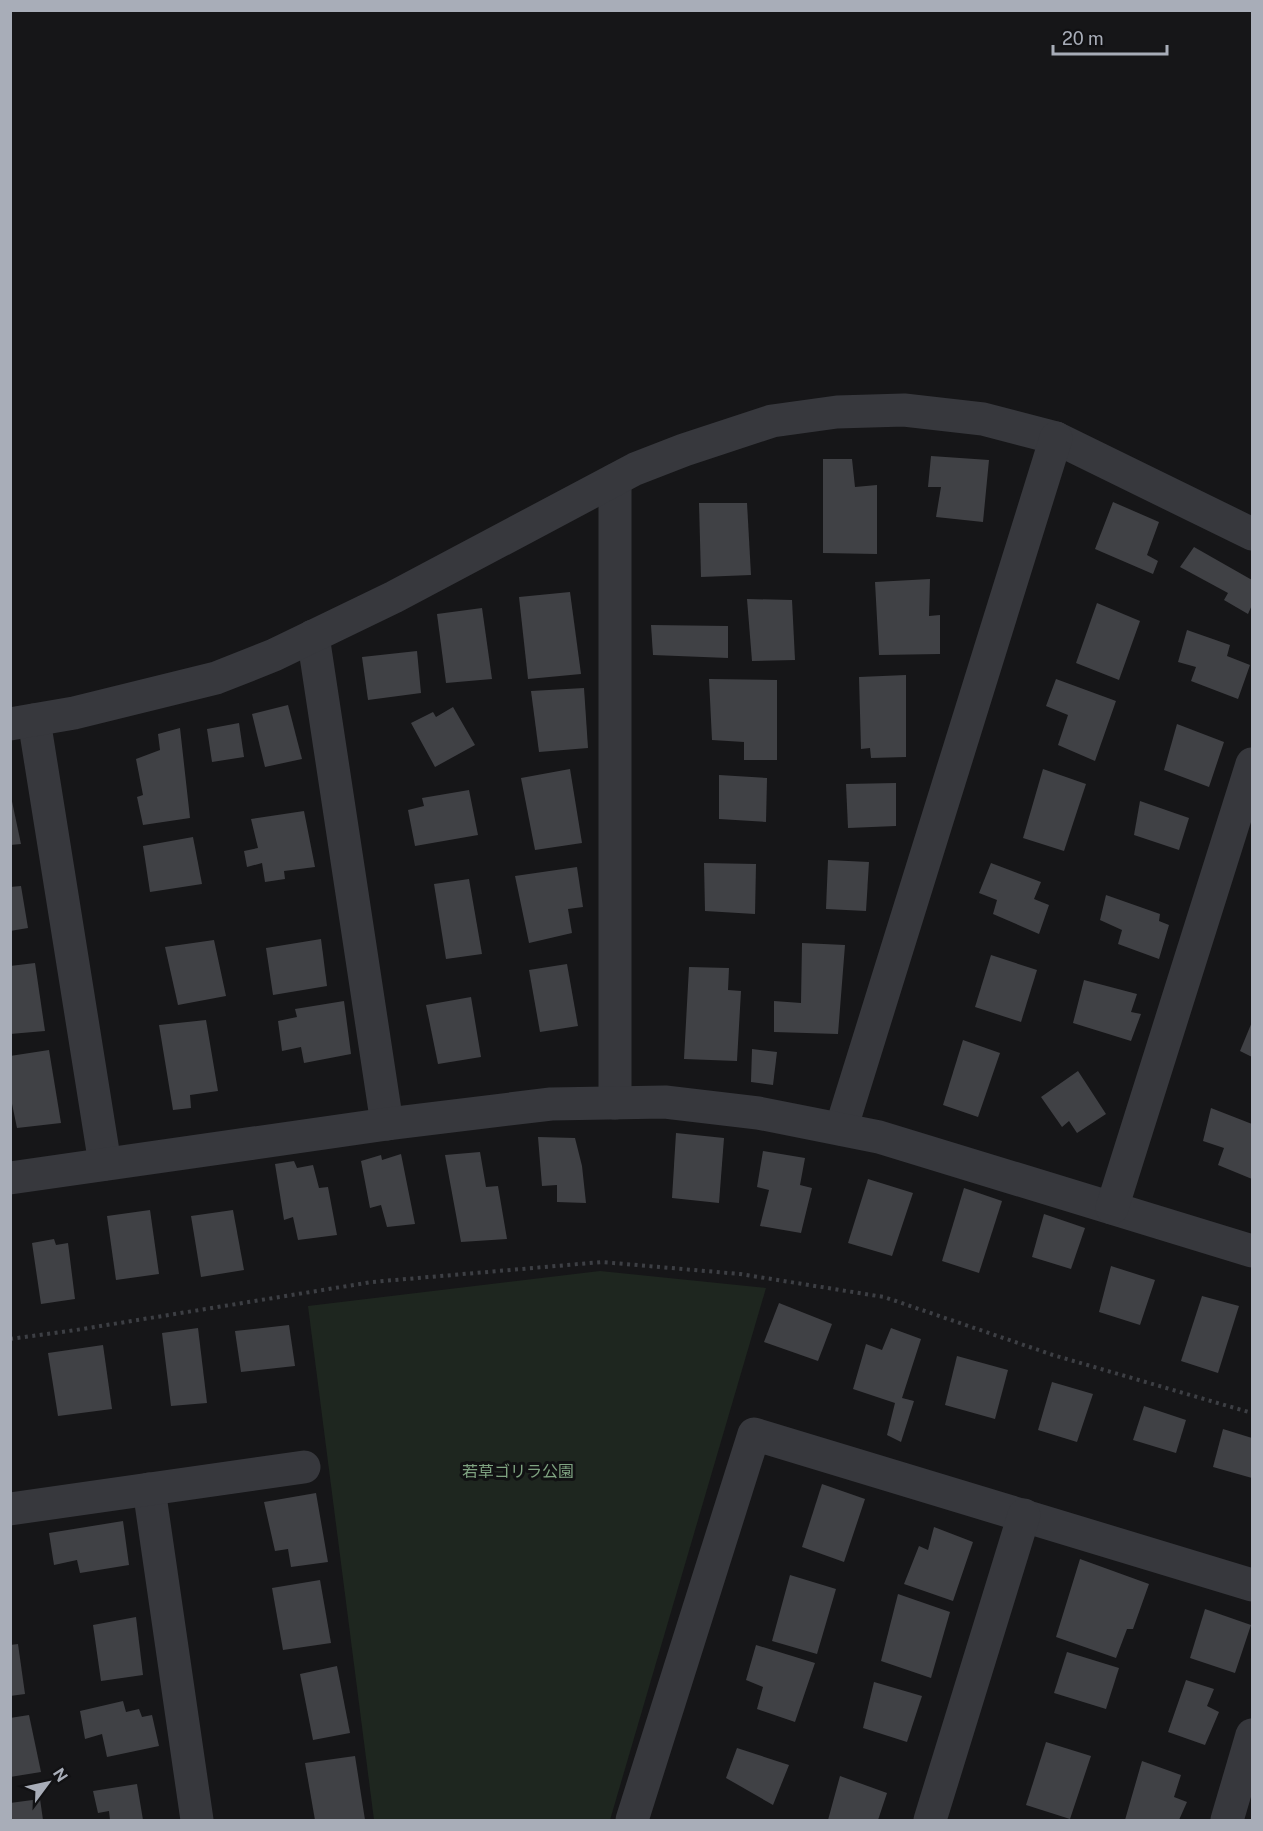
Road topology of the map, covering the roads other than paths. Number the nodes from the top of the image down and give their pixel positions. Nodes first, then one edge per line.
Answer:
1 (1056, 438) junction
2 (615, 480) junction
3 (1252, 534) edge
4 (314, 636) junction
5 (22, 722) edge
6 (1252, 764) edge
7 (615, 1103) junction
8 (387, 1124) junction
9 (841, 1130) junction
10 (105, 1164) junction
11 (10, 1178) edge
12 (1112, 1208) junction
13 (1252, 1251) edge
14 (304, 1467) dead end
15 (149, 1489) junction
16 (10, 1509) edge
17 (1024, 1515) junction
18 (1252, 1585) edge
19 (1252, 1735) edge
20 (196, 1821) edge
21 (632, 1821) edge
22 (930, 1821) edge
23 (1227, 1821) edge

1 - 2 street
1 - 3 street
1 - 9 street
2 - 4 street
2 - 7 street
4 - 5 street
4 - 8 street
5 - 10 street
6 - 12 street
7 - 8 street
7 - 9 street
8 - 10 street
9 - 12 street
10 - 11 street
12 - 13 street
14 - 15 street
15 - 16 street
15 - 20 street
17 - 18 street
17 - 21 street
17 - 22 street
19 - 23 street

